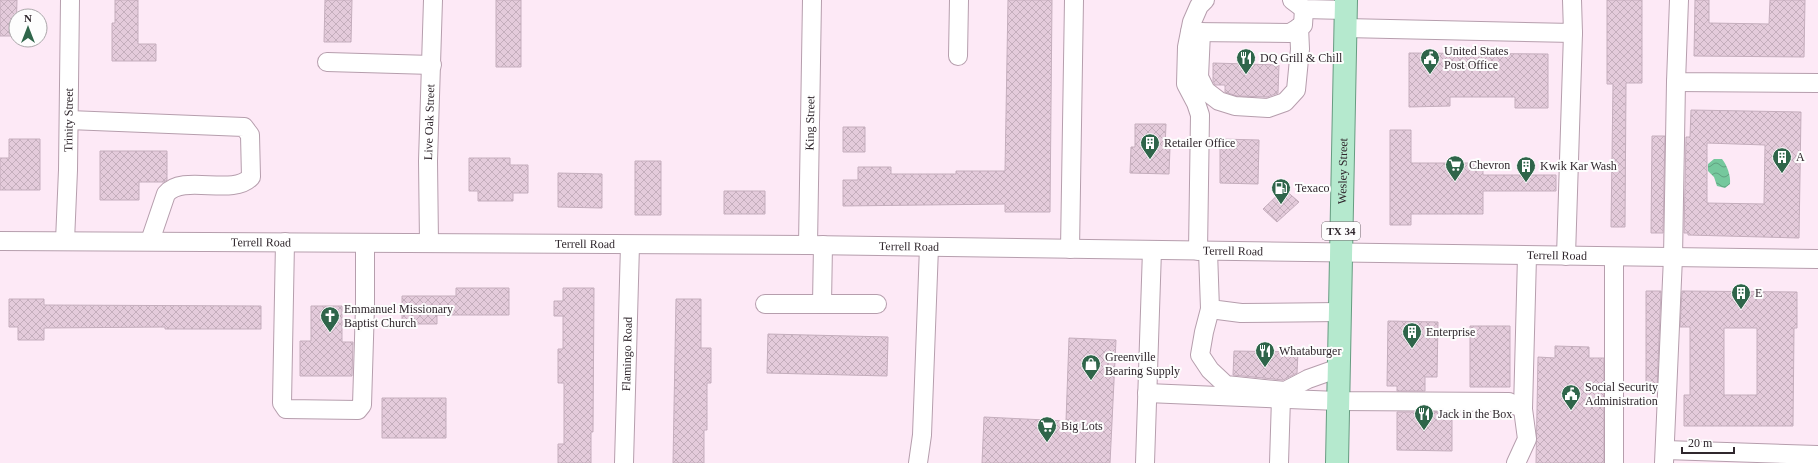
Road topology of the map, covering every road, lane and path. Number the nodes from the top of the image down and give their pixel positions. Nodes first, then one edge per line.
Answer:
1 (70, 0) edge
2 (433, 0) edge
3 (812, 0) edge
4 (959, 0) edge
5 (1074, 0) edge
6 (1205, 0) edge
7 (1572, 0) edge
8 (1679, 0) edge
9 (1298, 4) edge
10 (1345, 13) edge
11 (1299, 28) junction
12 (1195, 32) junction
13 (1573, 33) junction
14 (958, 56) dead end
15 (326, 62) dead end
16 (432, 65) junction
17 (1676, 82) junction
18 (1818, 83) edge
19 (69, 120) junction
20 (0, 241) edge
21 (65, 241) junction
22 (150, 241) junction
23 (285, 242) junction
24 (365, 243) junction
25 (429, 243) junction
26 (630, 245) junction
27 (815, 245) junction
28 (929, 247) junction
29 (1070, 249) junction
30 (1152, 250) junction
31 (1203, 251) junction
32 (1341, 253) junction
33 (1526, 256) junction
34 (1566, 256) junction
35 (1614, 257) junction
36 (1672, 257) junction
37 (1818, 259) edge
38 (765, 304) dead end
39 (822, 304) junction
40 (877, 304) dead end
41 (1210, 309) junction
42 (1340, 312) junction
43 (1339, 368) junction
44 (1147, 393) junction
45 (1281, 398) junction
46 (1338, 401) junction
47 (1523, 409) junction
48 (1818, 455) edge
49 (1664, 457) edge
50 (624, 463) edge
51 (918, 463) edge
52 (1145, 463) edge
53 (1279, 463) edge
54 (1337, 463) edge
55 (1516, 463) edge
56 (1614, 463) edge

1 - 19 street, Trinity Street
2 - 16 street, Live Oak Street
3 - 27 street, King Street
4 - 14 street
5 - 29 street
6 - 12 street
7 - 13 street
8 - 17 street
9 - 10 street
9 - 11 street
10 - 13 street
10 - 32 main road, Wesley Street / TX 34
11 - 12 street
11 - 12 street
12 - 31 street
13 - 34 street
15 - 16 street
16 - 25 street, Live Oak Street
17 - 18 street
17 - 36 street
19 - 21 street, Trinity Street
19 - 22 street
20 - 21 street, Terrell Road
21 - 22 street, Terrell Road
22 - 23 street, Terrell Road
23 - 24 street, Terrell Road
23 - 24 street
24 - 25 street, Terrell Road
25 - 26 street, Terrell Road
26 - 27 street, Terrell Road
26 - 50 street, Flamingo Road
27 - 28 street, Terrell Road
27 - 39 street, King Street
28 - 29 street, Terrell Road
28 - 51 street
29 - 30 street, Terrell Road
30 - 31 street, Terrell Road
30 - 44 street
31 - 32 street, Terrell Road
31 - 41 street
32 - 33 street, Terrell Road
32 - 42 main road, Wesley Street / TX 34
33 - 34 street, Terrell Road
33 - 47 street
34 - 35 street, Terrell Road
35 - 36 street, Terrell Road
35 - 56 street
36 - 37 street, Terrell Road
36 - 49 street
38 - 39 street
39 - 40 street
41 - 42 street
41 - 43 street
42 - 43 main road, Wesley Street / TX 34
43 - 46 main road, Wesley Street / TX 34
44 - 45 street
44 - 52 street
45 - 46 street
45 - 53 street
46 - 47 street
46 - 54 main road, Wesley Street / TX 34
47 - 55 street
48 - 49 street

